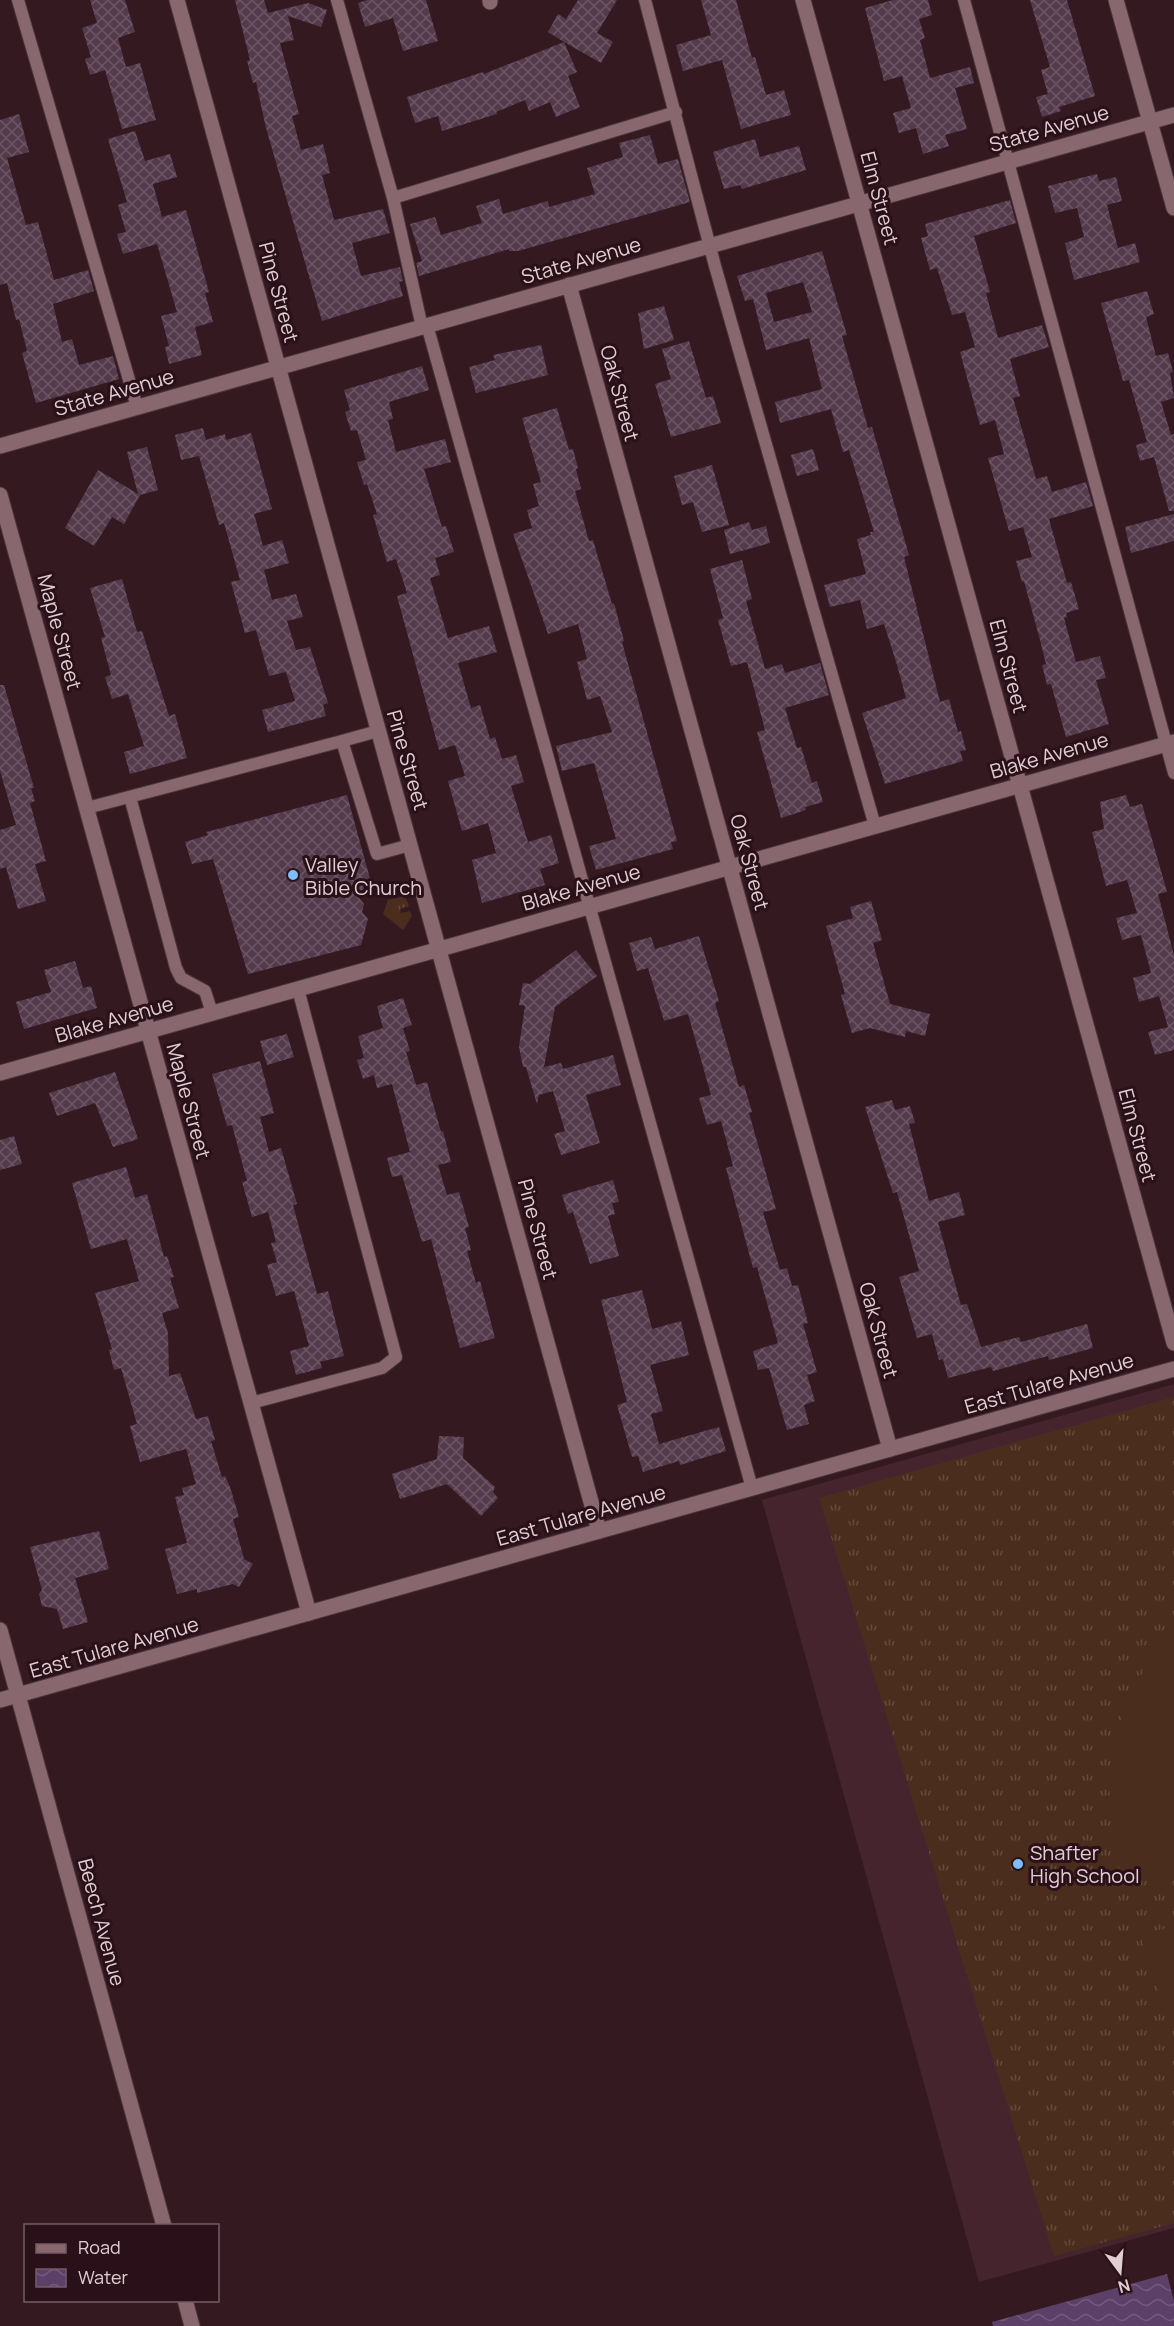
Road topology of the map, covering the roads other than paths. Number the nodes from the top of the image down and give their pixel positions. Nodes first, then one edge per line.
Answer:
1 (18, 0) edge
2 (177, 0) edge
3 (338, 0) edge
4 (645, 0) edge
5 (803, 0) edge
6 (964, 0) edge
7 (1116, 0) edge
8 (676, 112) junction
9 (1174, 115) edge
10 (1150, 122) junction
11 (1009, 161) junction
12 (393, 198) junction
13 (859, 203) junction
14 (1174, 208) edge
15 (710, 246) junction
16 (569, 285) junction
17 (425, 326) junction
18 (278, 367) junction
19 (136, 407) junction
20 (0, 446) edge
21 (0, 495) edge
22 (378, 731) junction
23 (342, 741) junction
24 (1170, 743) edge
25 (1174, 773) edge
26 (1020, 785) junction
27 (130, 797) junction
28 (87, 808) junction
29 (874, 826) junction
30 (410, 845) junction
31 (729, 867) junction
32 (590, 907) junction
33 (439, 949) junction
34 (298, 989) junction
35 (212, 1013) junction
36 (148, 1031) junction
37 (0, 1073) edge
38 (1174, 1343) edge
39 (1174, 1369) edge
40 (251, 1403) junction
41 (890, 1449) junction
42 (752, 1488) junction
43 (599, 1531) junction
44 (309, 1613) junction
45 (0, 1630) edge
46 (18, 1695) junction
47 (0, 1700) edge
48 (164, 2224) edge
49 (185, 2302) edge
50 (192, 2326) edge

1 - 19 lane
2 - 18 street, Pine Street
3 - 12 lane
4 - 8 lane
5 - 13 street, Elm Street
6 - 11 lane
7 - 10 street
8 - 12 lane
8 - 15 lane
9 - 10 street, State Avenue
10 - 11 street, State Avenue
10 - 14 street
11 - 13 street, State Avenue
11 - 24 lane
12 - 17 lane
13 - 15 street, State Avenue
13 - 26 street, Elm Street
15 - 16 street, State Avenue
15 - 29 lane
16 - 17 street, State Avenue
16 - 31 street, Oak Street
17 - 18 street, State Avenue
17 - 32 lane
18 - 19 street, State Avenue
18 - 22 street, Pine Street
19 - 20 street, State Avenue
21 - 28 street, Maple Street
22 - 23 lane
22 - 30 street, Pine Street
23 - 27 lane
23 - 30 lane
24 - 25 lane
24 - 26 street, Blake Avenue
26 - 29 street, Blake Avenue
26 - 38 street, Elm Street
27 - 28 lane
27 - 35 lane
28 - 36 street, Maple Street
29 - 31 street, Blake Avenue
30 - 33 street, Pine Street
31 - 32 street, Blake Avenue
31 - 41 street, Oak Street
32 - 33 street, Blake Avenue
32 - 42 lane
33 - 34 street, Blake Avenue
33 - 43 street, Pine Street
34 - 35 street, Blake Avenue
34 - 40 lane
35 - 36 street, Blake Avenue
36 - 37 street, Blake Avenue
36 - 40 street, Maple Street
39 - 41 street, East Tulare Avenue
40 - 44 street, Maple Street
41 - 42 street, East Tulare Avenue
42 - 43 street, East Tulare Avenue
43 - 44 street, East Tulare Avenue
44 - 46 street, East Tulare Avenue
45 - 46 street, Beech Avenue
46 - 47 street, East Tulare Avenue
46 - 48 street, Beech Avenue
49 - 50 street

